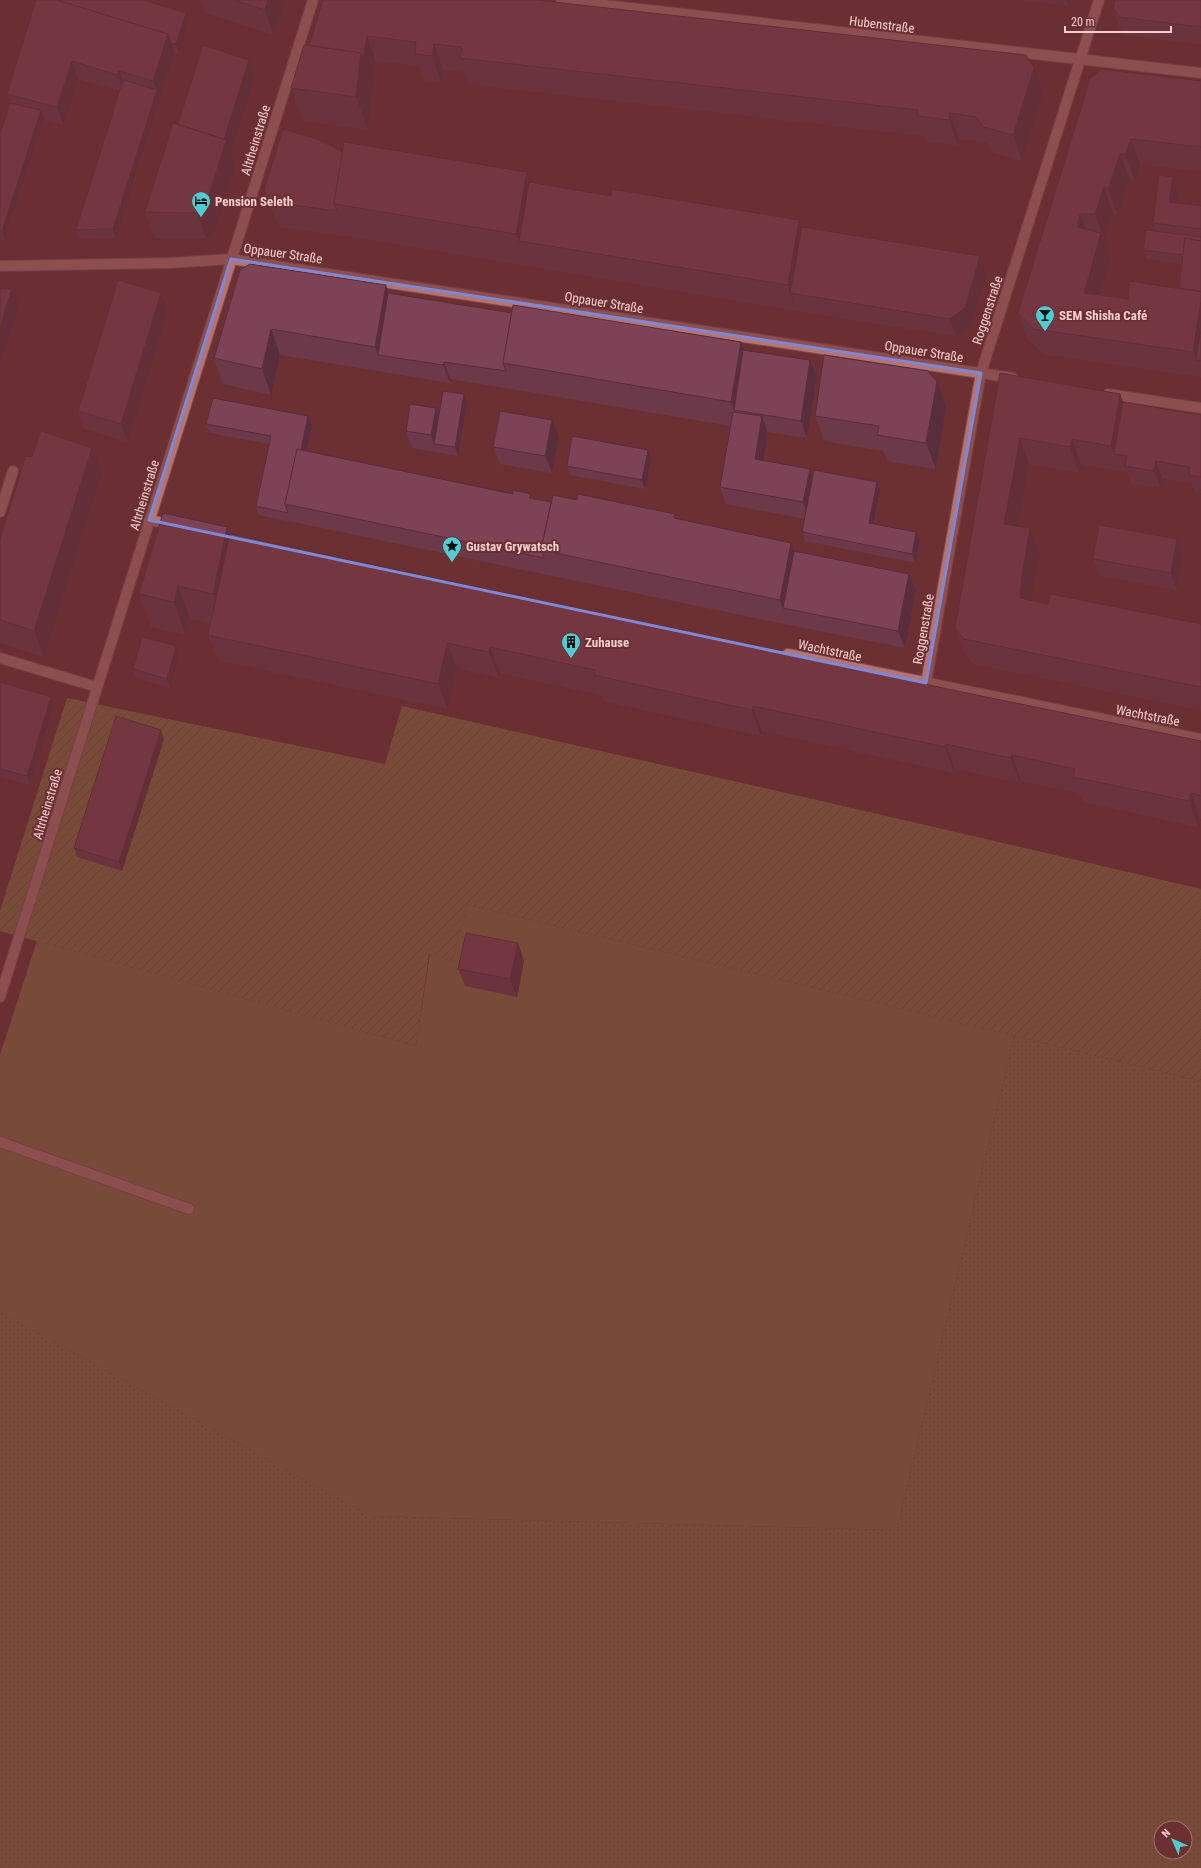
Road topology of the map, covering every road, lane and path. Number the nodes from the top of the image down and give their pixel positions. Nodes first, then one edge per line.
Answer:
1 (313, 0) edge
2 (561, 0) edge
3 (1099, 0) edge
4 (1080, 59) junction
5 (1201, 73) edge
6 (231, 259) junction
7 (0, 266) edge
8 (981, 373) junction
9 (1026, 381) edge
10 (1094, 392) edge
11 (1201, 408) edge
12 (13, 471) dead end
13 (0, 512) edge
14 (149, 520) junction
15 (180, 526) edge
16 (774, 651) edge
17 (0, 658) edge
18 (926, 683) junction
19 (97, 687) junction
20 (1201, 739) edge
21 (0, 997) edge
22 (0, 1142) edge
23 (189, 1209) dead end

1 - 6 street, Altrheinstraße
2 - 4 street, Hubenstraße
3 - 4 street, Roggenstraße
4 - 5 street, Hubenstraße
4 - 8 street, Roggenstraße
6 - 7 street, Oppauer Straße
6 - 8 street, Oppauer Straße
6 - 14 street, Altrheinstraße
8 - 9 street, Oppauer Straße
8 - 18 street, Roggenstraße
10 - 11 street
12 - 13 street
14 - 15 street
14 - 19 street, Altrheinstraße
16 - 18 street, Wachtstraße
17 - 19 street
18 - 20 street, Wachtstraße
19 - 21 street, Altrheinstraße
22 - 23 street

